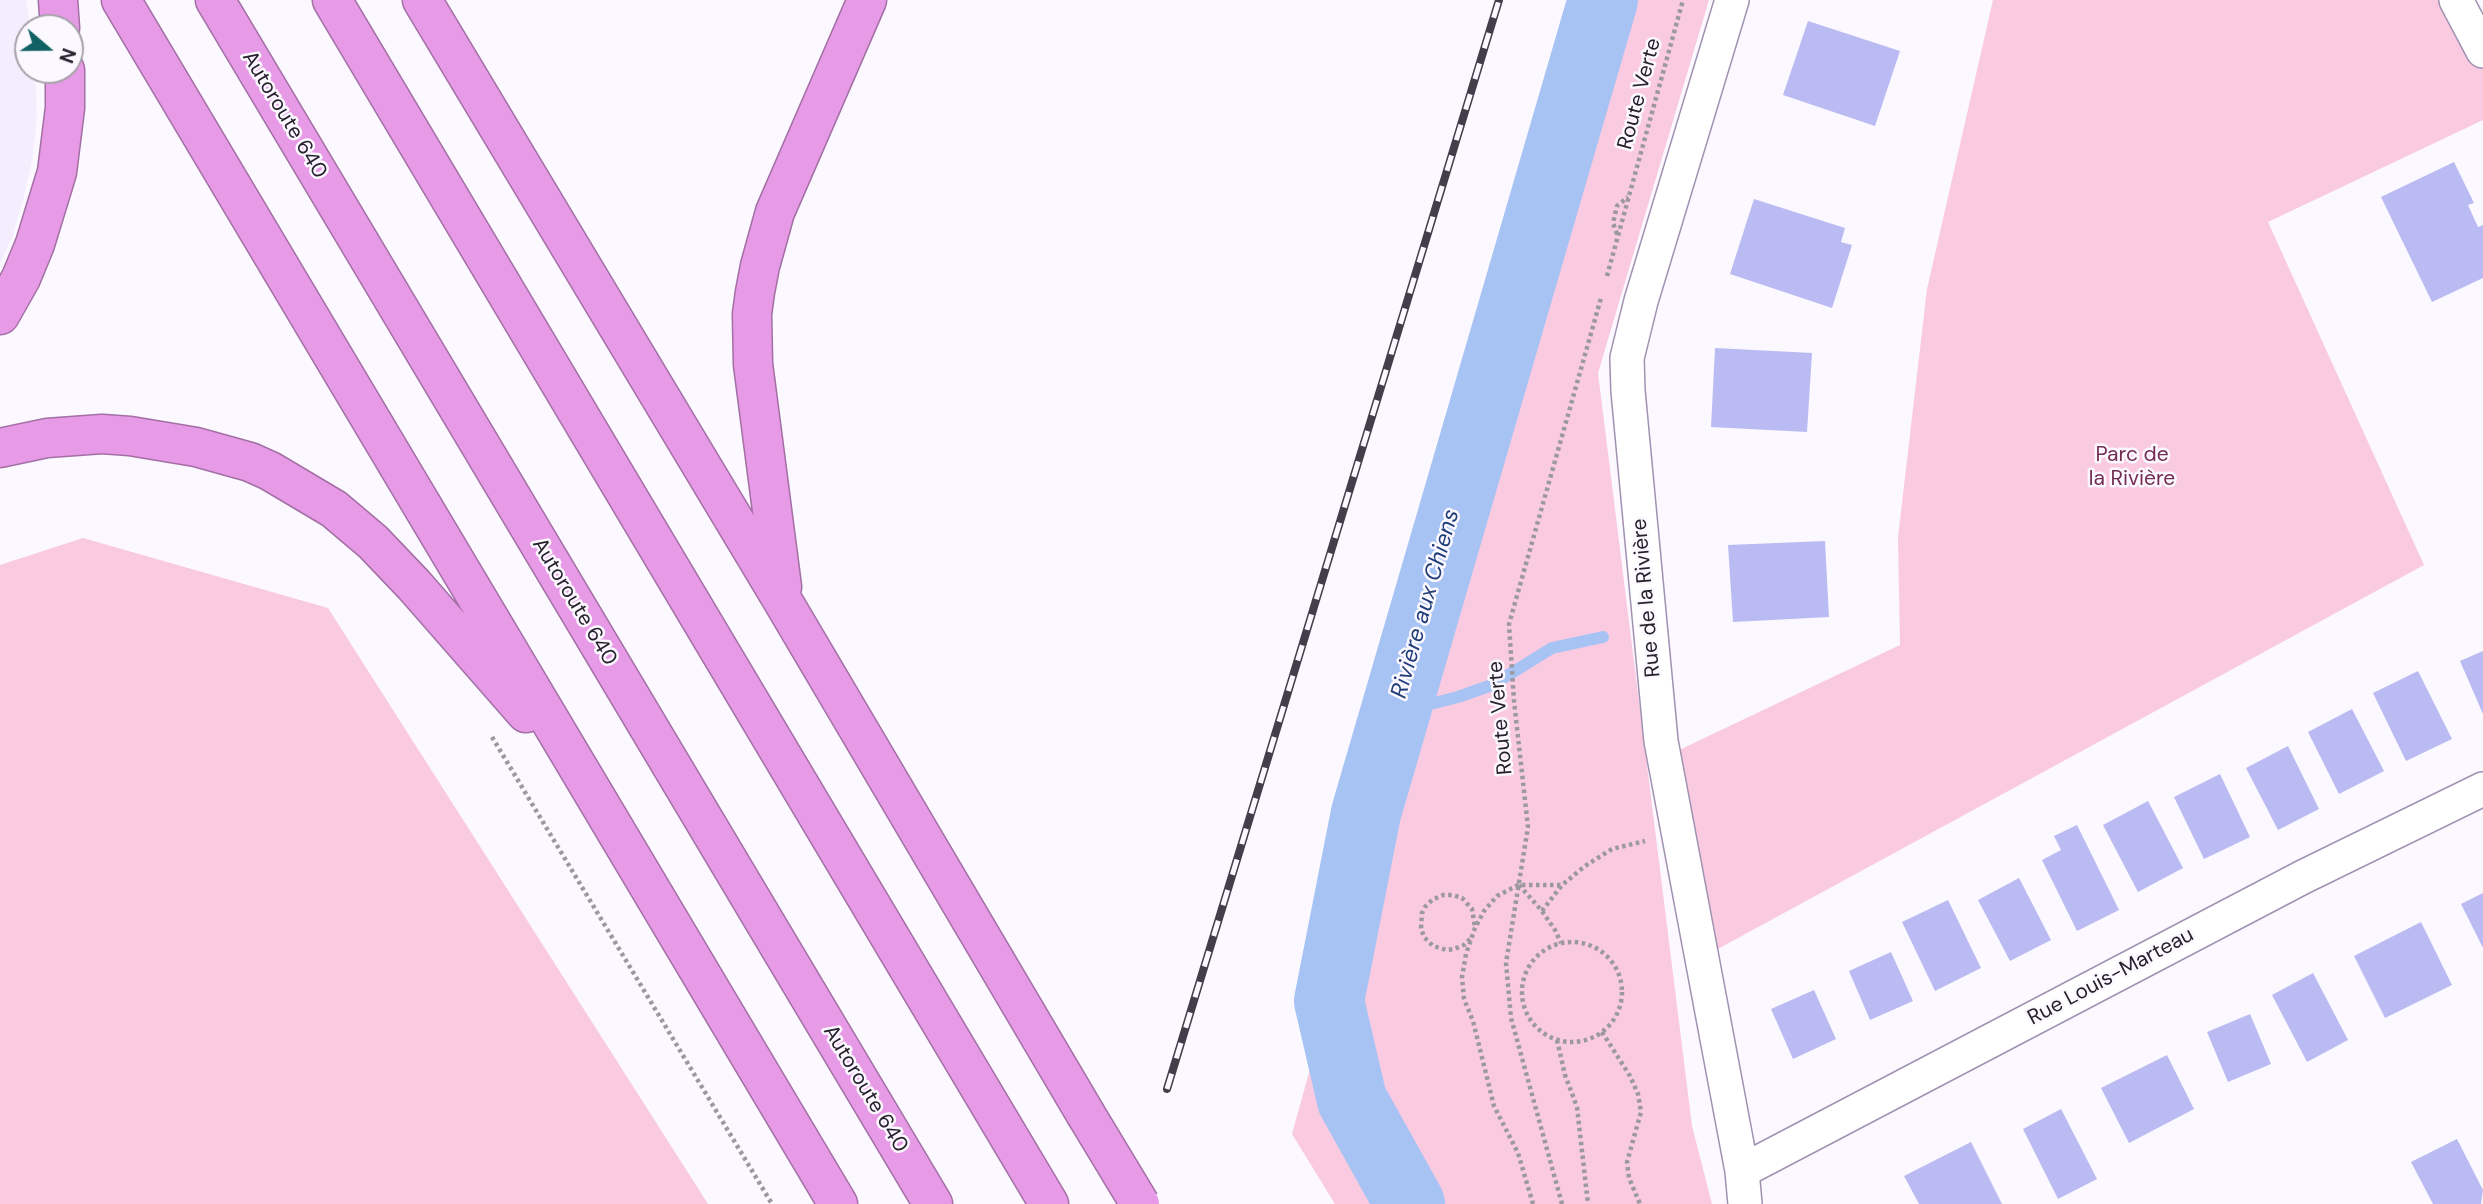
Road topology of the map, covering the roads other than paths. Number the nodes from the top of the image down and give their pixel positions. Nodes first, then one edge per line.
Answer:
1 (121, 0) edge
2 (215, 0) edge
3 (332, 0) edge
4 (422, 0) edge
5 (867, 0) edge
6 (1731, 0) edge
7 (2456, 0) edge
8 (2483, 51) edge
9 (65, 84) edge
10 (0, 315) edge
11 (0, 447) edge
12 (784, 603) junction
13 (591, 787) junction
14 (2483, 789) edge
15 (1742, 1171) junction
16 (838, 1204) edge
17 (933, 1204) edge
18 (1049, 1204) edge
19 (1140, 1204) edge
20 (1745, 1204) edge

1 - 13 highway
2 - 17 highway, Autoroute 640
3 - 18 highway
4 - 12 highway
5 - 12 highway
6 - 15 street, Rue de la Rivière
7 - 8 street
9 - 10 highway
11 - 13 highway
12 - 19 highway, bridge
13 - 16 highway
14 - 15 street, Rue Louis-Marteau
15 - 20 street, Rue de la Rivière

